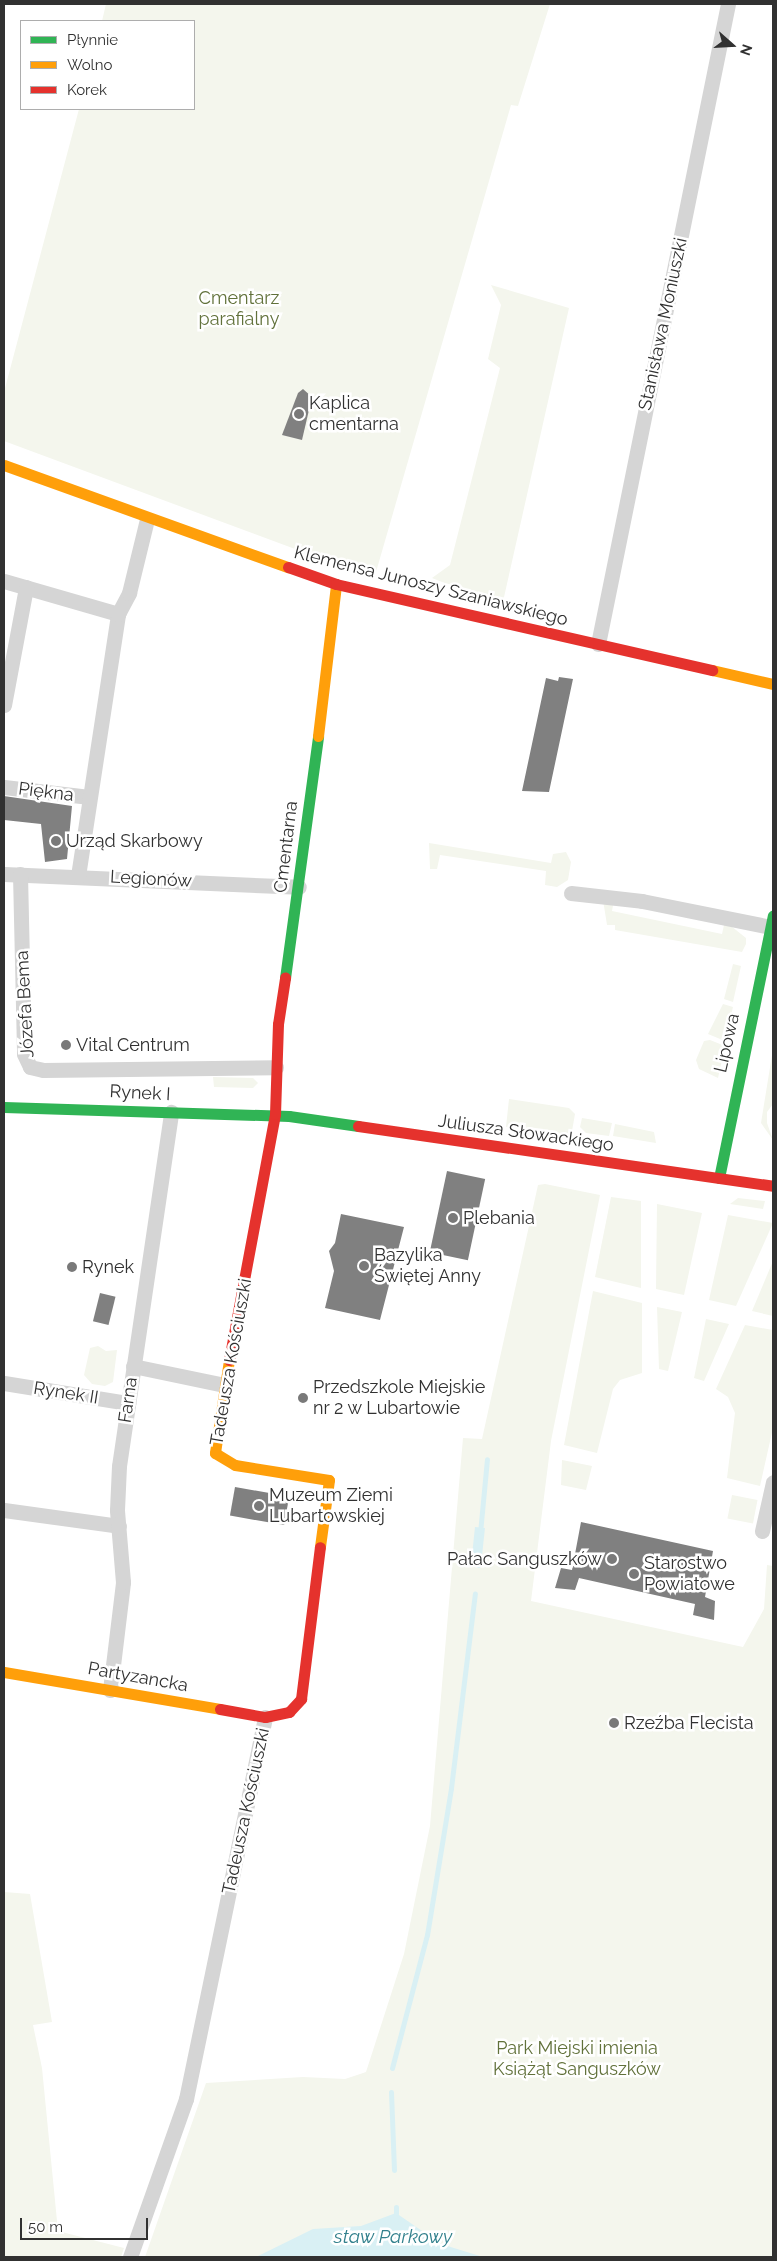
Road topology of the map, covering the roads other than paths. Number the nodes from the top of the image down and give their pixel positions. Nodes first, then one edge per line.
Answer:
1 (728, 4) edge
2 (4, 465) edge
3 (147, 519) junction
4 (4, 581) edge
5 (336, 584) junction
6 (26, 587) junction
7 (118, 614) junction
8 (598, 644) junction
9 (773, 684) edge
10 (4, 705) edge
11 (4, 787) edge
12 (88, 797) junction
13 (4, 874) edge
14 (20, 874) junction
15 (78, 876) junction
16 (299, 887) junction
17 (571, 893) dead end
18 (772, 921) edge
19 (276, 1067) junction
20 (4, 1107) edge
21 (171, 1112) junction
22 (275, 1114) junction
23 (719, 1178) junction
24 (773, 1186) edge
25 (133, 1366) junction
26 (4, 1383) edge
27 (225, 1385) junction
28 (128, 1402) junction
29 (773, 1482) edge
30 (4, 1510) edge
31 (119, 1526) junction
32 (762, 1531) dead end
33 (4, 1672) edge
34 (110, 1690) junction
35 (265, 1717) junction
36 (130, 2257) edge

1 - 8 street, Stanisława Moniuszki
2 - 3 street, Klemensa Junoszy Szaniawskiego
3 - 5 street, Klemensa Junoszy Szaniawskiego
3 - 7 street
4 - 6 street
5 - 8 street, Klemensa Junoszy Szaniawskiego
5 - 16 street, Cmentarna
6 - 7 street
6 - 10 street
7 - 12 street
8 - 9 street, Klemensa Junoszy Szaniawskiego
11 - 12 street, Piękna
12 - 15 street
13 - 14 street, Legionów
14 - 15 street, Legionów
14 - 19 street, Józefa Bema
15 - 16 street, Legionów
16 - 19 street, Cmentarna
17 - 18 street
18 - 23 street, Lipowa
19 - 22 street, Cmentarna
20 - 21 street, Rynek I
21 - 22 street, Rynek I
21 - 25 street, Farna
22 - 23 street, Juliusza Słowackiego
22 - 27 street, Tadeusza Kościuszki
23 - 24 street, Juliusza Słowackiego
25 - 27 street
25 - 28 street, Farna
26 - 28 street, Rynek II
27 - 35 street, Tadeusza Kościuszki
28 - 31 street, Farna
29 - 32 street
30 - 31 street
31 - 34 street, Farna
33 - 34 street, Partyzancka
34 - 35 street, Partyzancka
35 - 36 street, Tadeusza Kościuszki

